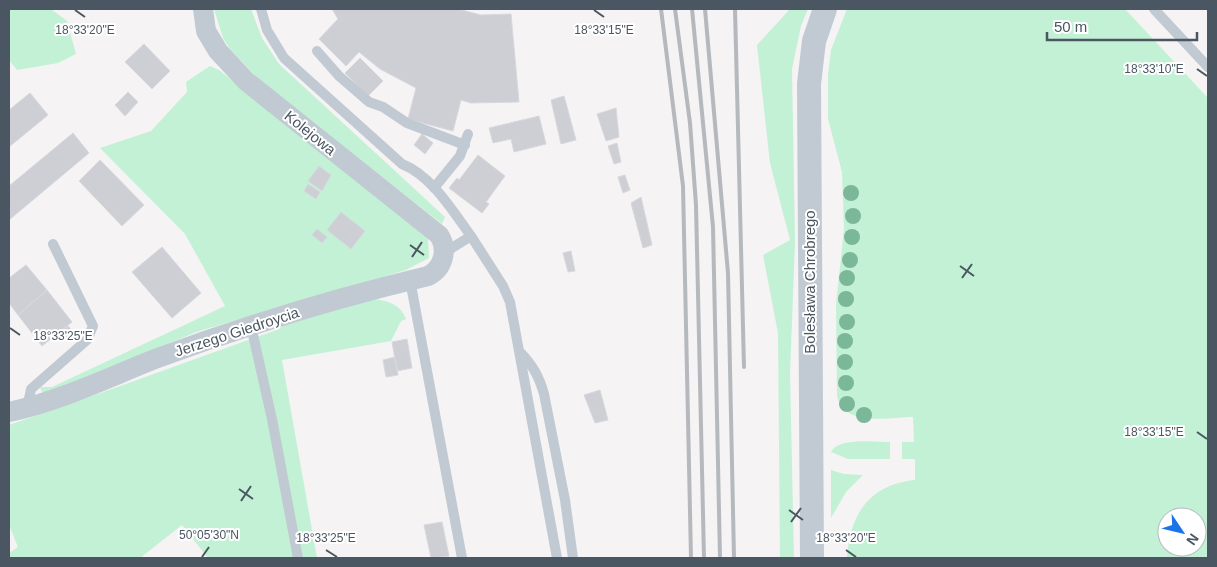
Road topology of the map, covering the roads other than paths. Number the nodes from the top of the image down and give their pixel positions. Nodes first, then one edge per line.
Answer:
1 (203, 9) edge
2 (261, 9) edge
3 (825, 9) edge
4 (1160, 11) edge
5 (317, 51) dead end
6 (1208, 67) edge
7 (468, 134) dead end
8 (464, 144) junction
9 (434, 188) junction
10 (471, 236) junction
11 (53, 244) dead end
12 (443, 246) junction
13 (410, 280) junction
14 (251, 326) junction
15 (519, 351) junction
16 (18, 410) edge
17 (298, 558) edge
18 (462, 558) edge
19 (557, 558) edge
20 (573, 558) edge
21 (812, 558) edge

1 - 12 street, Kolejowa
2 - 9 lane
3 - 21 street, Bolesława Chrobrego
4 - 6 lane
5 - 8 lane
7 - 8 lane
8 - 9 lane
9 - 10 lane
10 - 12 lane
10 - 15 lane
11 - 16 lane
12 - 13 street, Jerzego Giedroycia
13 - 14 street, Jerzego Giedroycia
13 - 18 lane
14 - 16 street, Jerzego Giedroycia
14 - 17 lane
15 - 19 lane
15 - 20 lane

